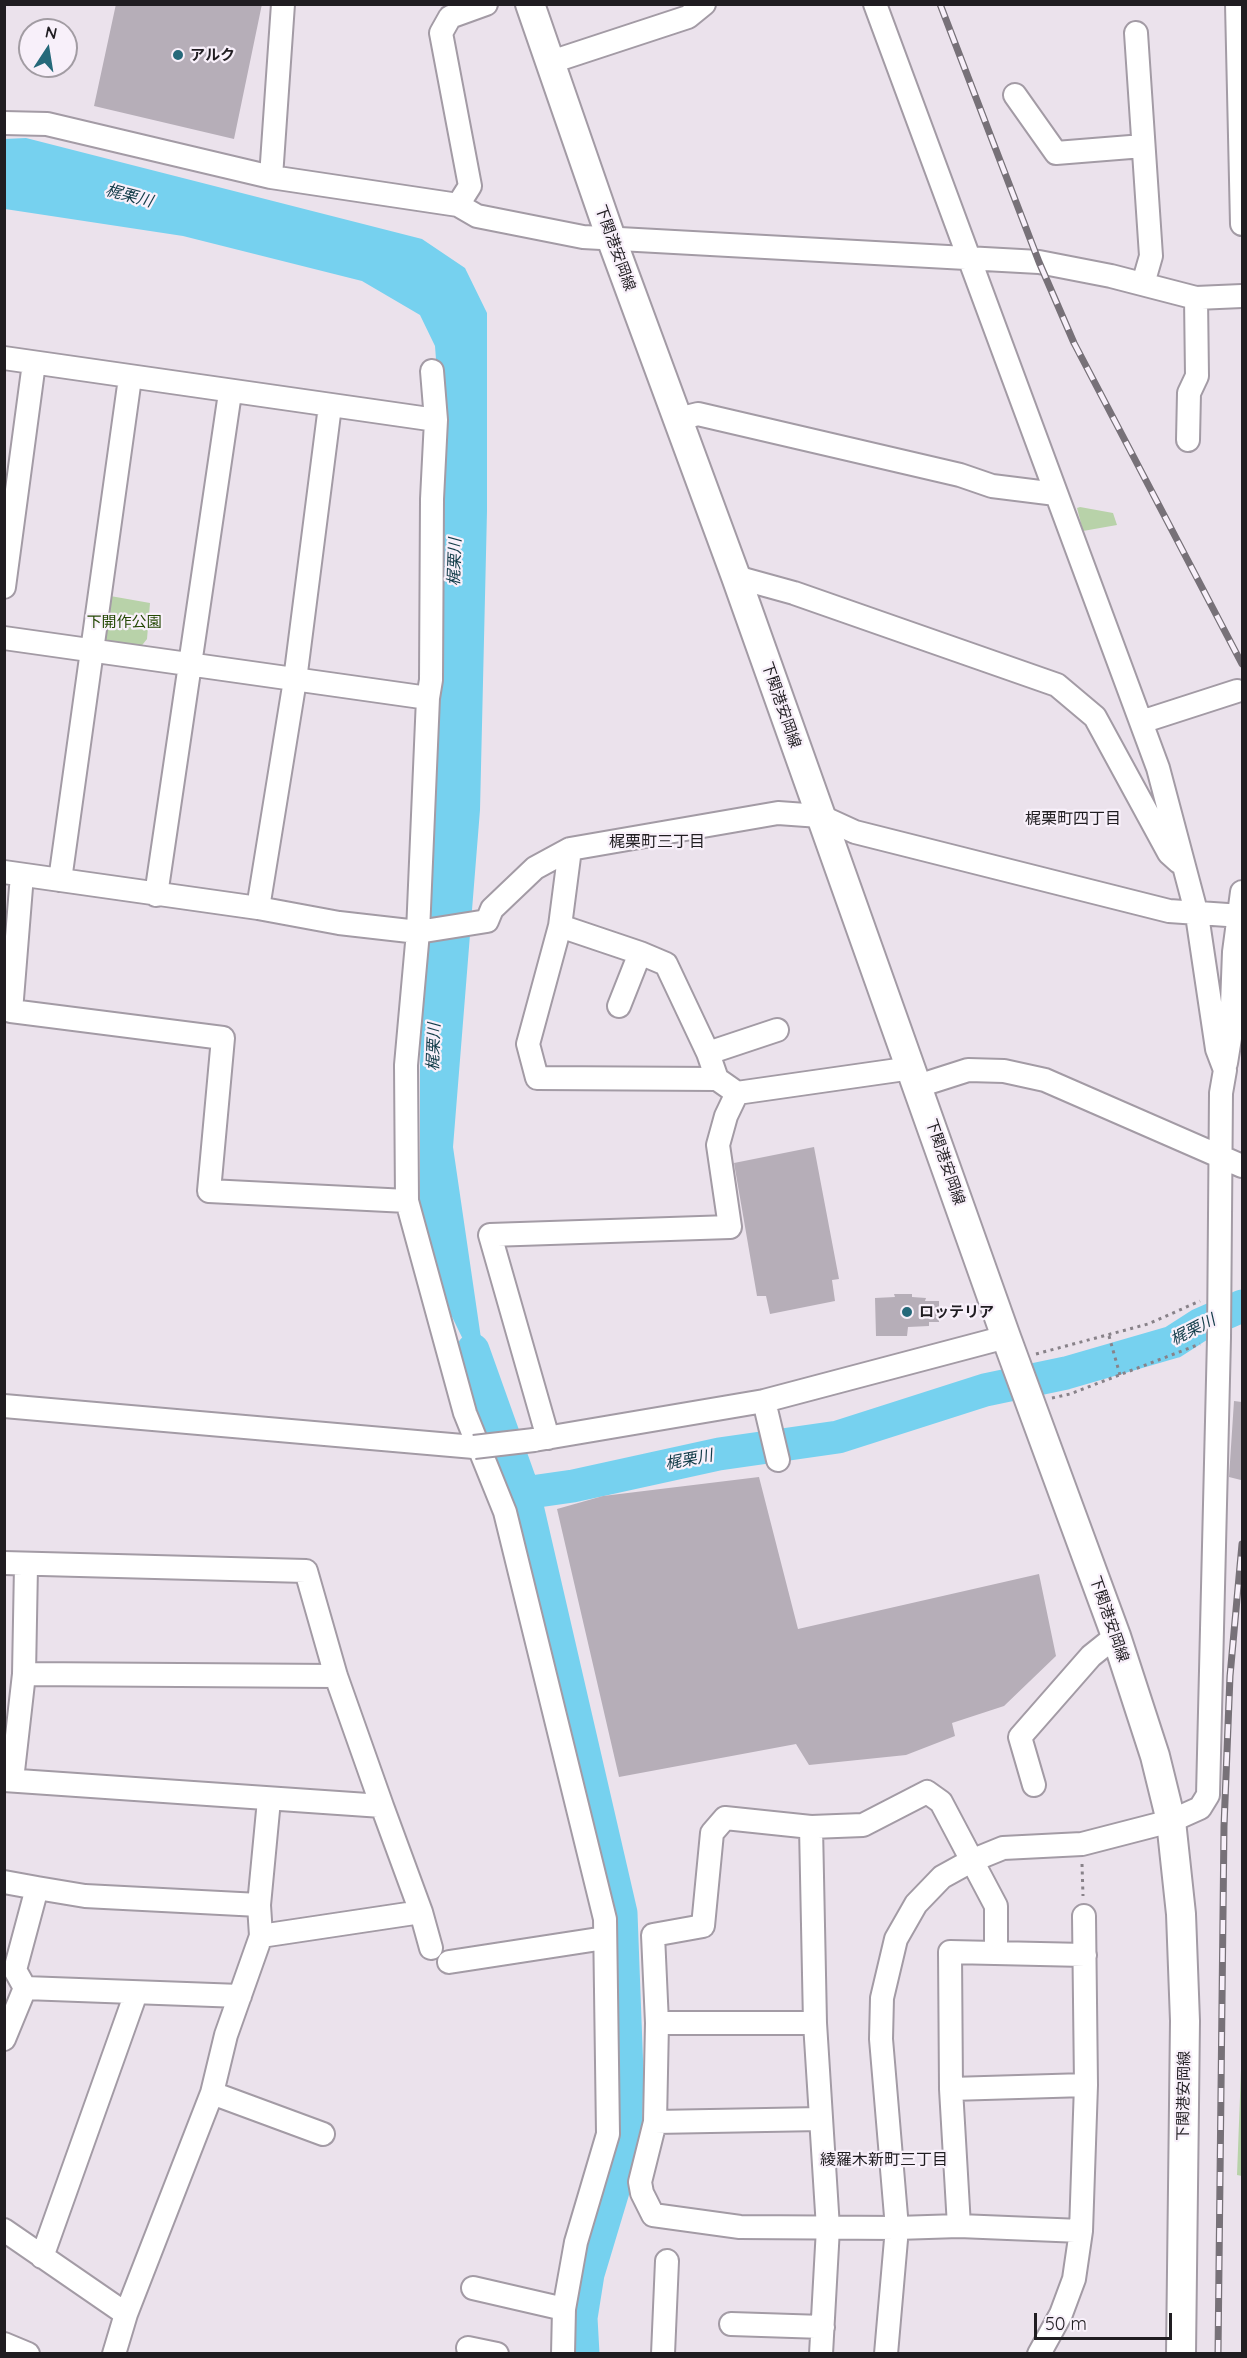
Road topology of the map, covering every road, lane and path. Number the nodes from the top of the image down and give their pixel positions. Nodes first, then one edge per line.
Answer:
1 (283, 4) edge
2 (486, 4) edge
3 (530, 4) edge
4 (704, 4) edge
5 (875, 4) edge
6 (1238, 4) edge
7 (660, 14) edge
8 (1136, 33) dead end
9 (551, 62) junction
10 (1015, 95) dead end
11 (4, 123) edge
12 (1143, 146) junction
13 (271, 177) junction
14 (468, 210) junction
15 (1242, 225) edge
16 (611, 238) junction
17 (968, 257) junction
18 (1143, 284) junction
19 (1242, 296) edge
20 (1196, 298) junction
21 (4, 358) edge
22 (34, 363) junction
23 (432, 371) dead end
24 (130, 378) junction
25 (230, 393) junction
26 (330, 406) junction
27 (678, 419) junction
28 (436, 420) junction
29 (1188, 440) dead end
30 (1056, 494) junction
31 (736, 577) junction
32 (4, 587) edge
33 (4, 638) edge
34 (91, 652) junction
35 (192, 666) junction
36 (296, 680) junction
37 (1241, 692) edge
38 (428, 698) junction
39 (1141, 722) junction
40 (820, 816) junction
41 (570, 849) junction
42 (1185, 867) junction
43 (13, 873) edge
44 (60, 880) junction
45 (1242, 892) edge
46 (156, 895) junction
47 (258, 908) junction
48 (1197, 915) junction
49 (1241, 916) edge
50 (560, 926) junction
51 (418, 932) junction
52 (640, 953) junction
53 (1238, 956) edge
54 (620, 1006) dead end
55 (777, 1030) dead end
56 (708, 1053) junction
57 (1225, 1070) junction
58 (915, 1077) junction
59 (717, 1079) junction
60 (737, 1093) junction
61 (1221, 1157) junction
62 (1242, 1166) edge
63 (407, 1201) junction
64 (1219, 1297) junction
65 (1219, 1335) junction
66 (1109, 1336) junction
67 (1013, 1354) junction
68 (1120, 1375) junction
69 (764, 1401) junction
70 (1032, 1403) junction
71 (4, 1406) edge
72 (541, 1439) junction
73 (778, 1460) dead end
74 (15, 1565) edge
75 (1116, 1636) junction
76 (24, 1674) junction
77 (336, 1676) junction
78 (8, 1780) edge
79 (1034, 1785) dead end
80 (269, 1800) junction
81 (382, 1806) junction
82 (1171, 1821) junction
83 (811, 1827) junction
84 (1082, 1844) junction
85 (971, 1861) junction
86 (4, 1882) edge
87 (37, 1888) junction
88 (259, 1905) junction
89 (421, 1912) junction
90 (1084, 1916) joint
91 (261, 1936) junction
92 (605, 1938) junction
93 (431, 1948) dead end
94 (996, 1953) junction
95 (1084, 1955) junction
96 (449, 1962) dead end
97 (25, 1988) junction
98 (136, 1993) junction
99 (240, 1996) junction
100 (657, 2023) junction
101 (815, 2023) junction
102 (4, 2039) edge
103 (1086, 2085) junction
104 (951, 2089) junction
105 (212, 2093) junction
106 (821, 2119) junction
107 (655, 2122) junction
108 (323, 2134) dead end
109 (959, 2226) junction
110 (828, 2228) junction
111 (897, 2228) junction
112 (4, 2230) edge
113 (1081, 2231) junction
114 (42, 2257) junction
115 (667, 2261) dead end
116 (473, 2288) dead end
117 (564, 2308) junction
118 (126, 2314) junction
119 (731, 2324) dead end
120 (823, 2327) junction
121 (4, 2344) edge
122 (468, 2348) dead end
123 (28, 2354) edge
124 (114, 2354) edge
125 (498, 2354) edge
126 (563, 2354) edge
127 (663, 2354) edge
128 (821, 2354) edge
129 (886, 2354) edge
130 (1039, 2354) edge
131 (1181, 2354) edge

1 - 13 street
2 - 14 street
3 - 9 main road, 下関港安岡線
4 - 7 street
5 - 17 street
6 - 15 street
7 - 9 street
8 - 12 street
9 - 16 main road, 下関港安岡線
10 - 12 street
11 - 13 street
12 - 18 street
13 - 14 street
14 - 16 street
16 - 17 street
16 - 27 main road, 下関港安岡線
17 - 18 street
17 - 30 street
18 - 20 street
19 - 20 street
20 - 29 street
21 - 22 street
22 - 24 street
22 - 32 street
23 - 28 street
24 - 25 street
24 - 34 street
25 - 26 street
25 - 35 street
26 - 28 street
26 - 36 street
27 - 30 street
27 - 31 main road, 下関港安岡線
28 - 38 street
30 - 39 street
31 - 40 main road, 下関港安岡線
31 - 42 street
33 - 34 street
34 - 35 street
34 - 44 street
35 - 36 street
35 - 46 street
36 - 38 street
36 - 47 street
37 - 39 street
38 - 51 street
39 - 42 street
40 - 41 street
40 - 48 street
40 - 58 main road, 下関港安岡線
41 - 50 street
41 - 51 street
42 - 48 street
43 - 44 street
43 - 63 street
44 - 46 street
45 - 49 street
46 - 47 street
47 - 51 street
48 - 49 street
48 - 57 street
49 - 53 street
50 - 52 street
50 - 59 street
51 - 63 street
52 - 54 street
52 - 56 street
53 - 57 street
55 - 56 street
56 - 59 street
57 - 61 street
58 - 60 street
58 - 61 street
58 - 67 main road, 下関港安岡線
59 - 60 street
60 - 72 street
61 - 62 street
61 - 64 street
63 - 92 street
64 - 65 street
64 - 66 path
65 - 68 path
65 - 82 street
66 - 67 path
66 - 68 path
67 - 69 street
67 - 70 main road, 下関港安岡線
68 - 70 path
69 - 72 street
69 - 73 street
70 - 75 main road, 下関港安岡線
71 - 72 street, bridge
74 - 76 street
74 - 77 street
75 - 79 street
75 - 82 main road, 下関港安岡線
76 - 77 street
76 - 78 street
77 - 81 street
78 - 80 street
80 - 81 street
80 - 88 street
81 - 89 street
82 - 84 street
82 - 131 main road, 下関港安岡線
83 - 85 street
83 - 100 street
83 - 101 street
84 - 85 street
84 - 90 path
85 - 94 street
85 - 111 street
86 - 87 street
87 - 88 street
87 - 97 street
88 - 91 street
89 - 91 street
89 - 93 street
90 - 95 street
91 - 99 street
92 - 96 street
92 - 117 street
94 - 95 street
94 - 104 street
95 - 103 street
97 - 98 street
97 - 102 street
98 - 99 street
98 - 114 street
99 - 105 street
100 - 101 street
100 - 107 street
101 - 106 street
103 - 104 street
103 - 113 street
104 - 109 street
105 - 108 street
105 - 118 street
106 - 107 street
106 - 110 street
107 - 110 street
109 - 111 street
109 - 113 street
110 - 111 street
110 - 120 street
111 - 129 street
112 - 114 street
113 - 130 street
114 - 118 street
115 - 127 street
116 - 117 street
117 - 126 street
118 - 124 street
119 - 120 street
120 - 128 street
121 - 123 street
122 - 125 street

